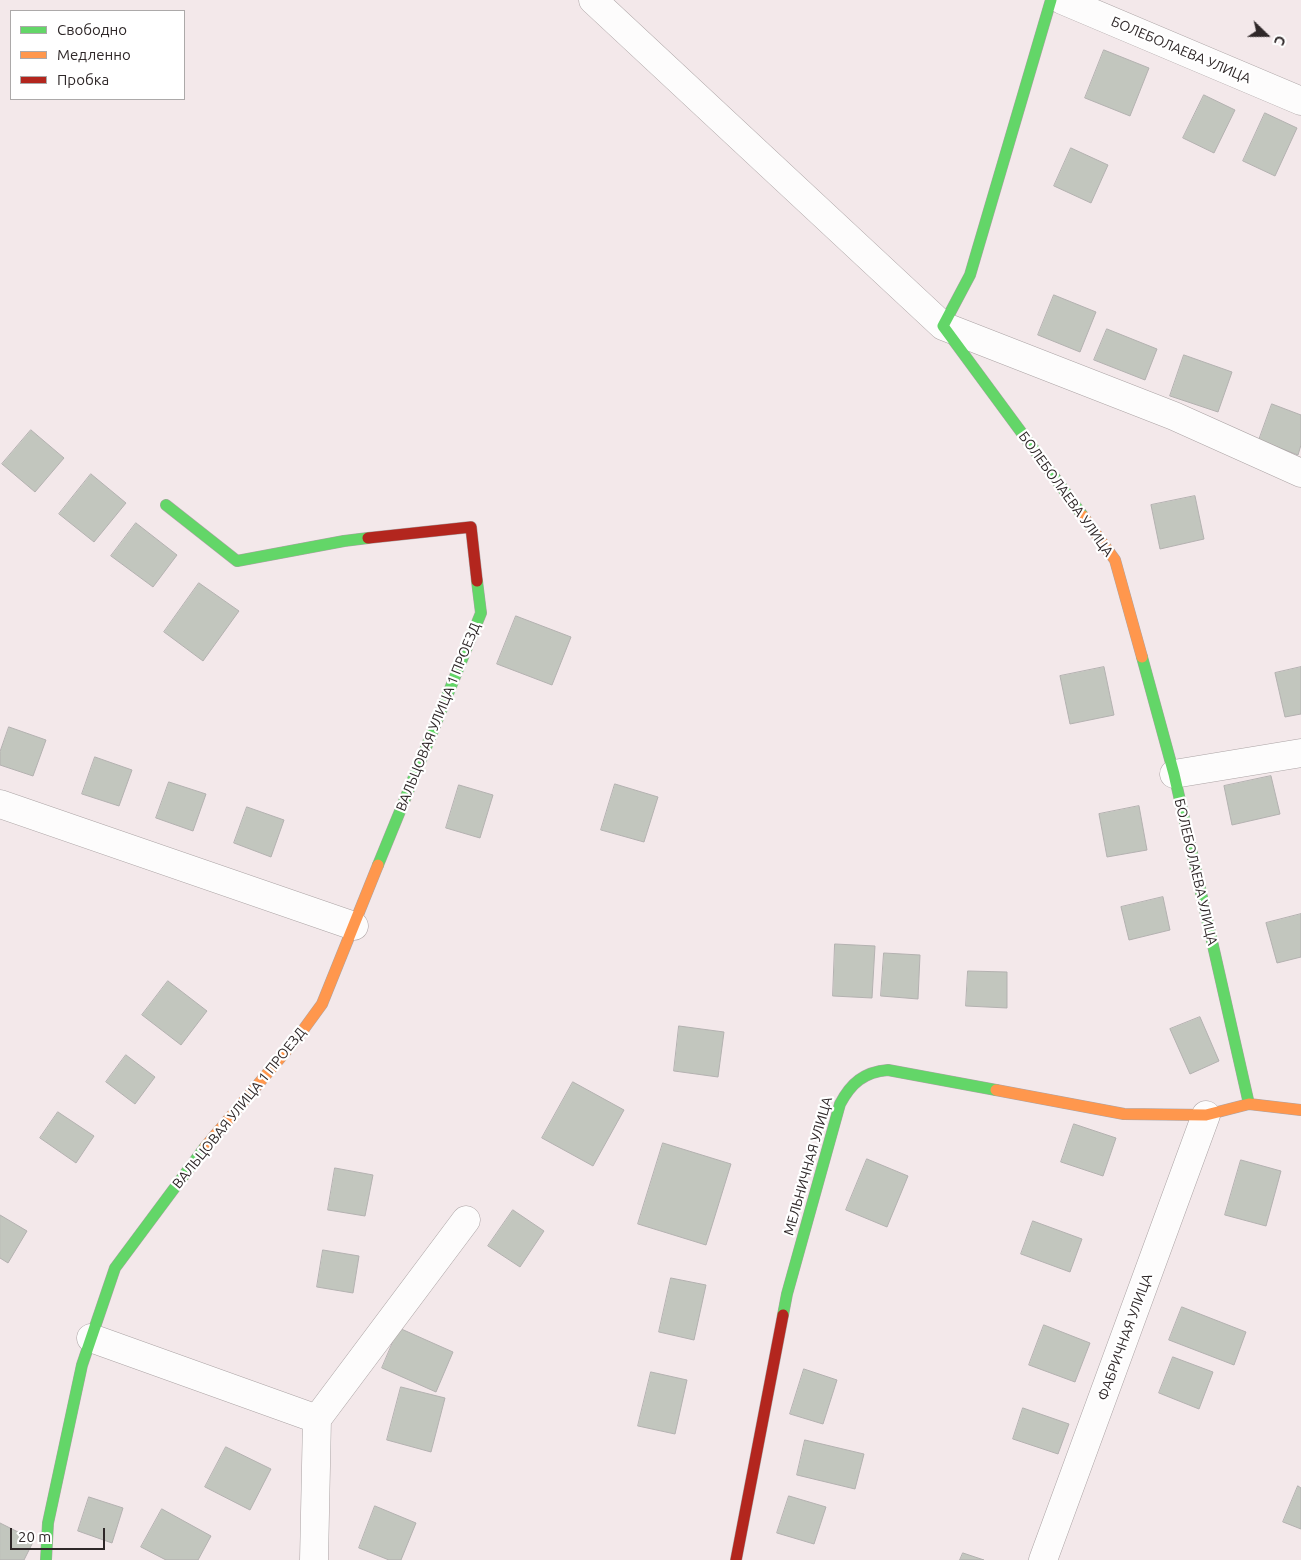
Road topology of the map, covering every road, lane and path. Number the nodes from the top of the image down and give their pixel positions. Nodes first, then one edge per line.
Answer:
1 (593, 0) edge
2 (1051, 0) edge
3 (1062, 0) edge
4 (1301, 101) edge
5 (943, 326) junction
6 (1301, 473) edge
7 (166, 505) dead end
8 (1301, 753) edge
9 (1174, 774) junction
10 (0, 804) edge
11 (354, 926) junction
12 (1249, 1104) junction
13 (1301, 1110) edge
14 (1206, 1115) junction
15 (466, 1220) dead end
16 (91, 1338) junction
17 (317, 1419) junction
18 (46, 1560) edge
19 (314, 1560) edge
20 (736, 1560) edge
21 (1043, 1560) edge

1 - 5 street
2 - 5 street
3 - 4 street, БОЛЕБОЛАЕВА УЛИЦА
5 - 6 street
5 - 9 street, БОЛЕБОЛАЕВА УЛИЦА
7 - 11 street, ВАЛЬЦОВАЯ УЛИЦА 1 ПРОЕЗД
8 - 9 street
9 - 12 street, БОЛЕБОЛАЕВА УЛИЦА
10 - 11 street
11 - 16 street, ВАЛЬЦОВАЯ УЛИЦА 1 ПРОЕЗД
12 - 13 street, МЕЛЬНИЧНАЯ УЛИЦА
12 - 14 street, МЕЛЬНИЧНАЯ УЛИЦА
14 - 20 street, МЕЛЬНИЧНАЯ УЛИЦА
14 - 21 street, ФАБРИЧНАЯ УЛИЦА
15 - 17 street
16 - 17 street
16 - 18 street, ВАЛЬЦОВАЯ УЛИЦА 1 ПРОЕЗД
17 - 19 street

